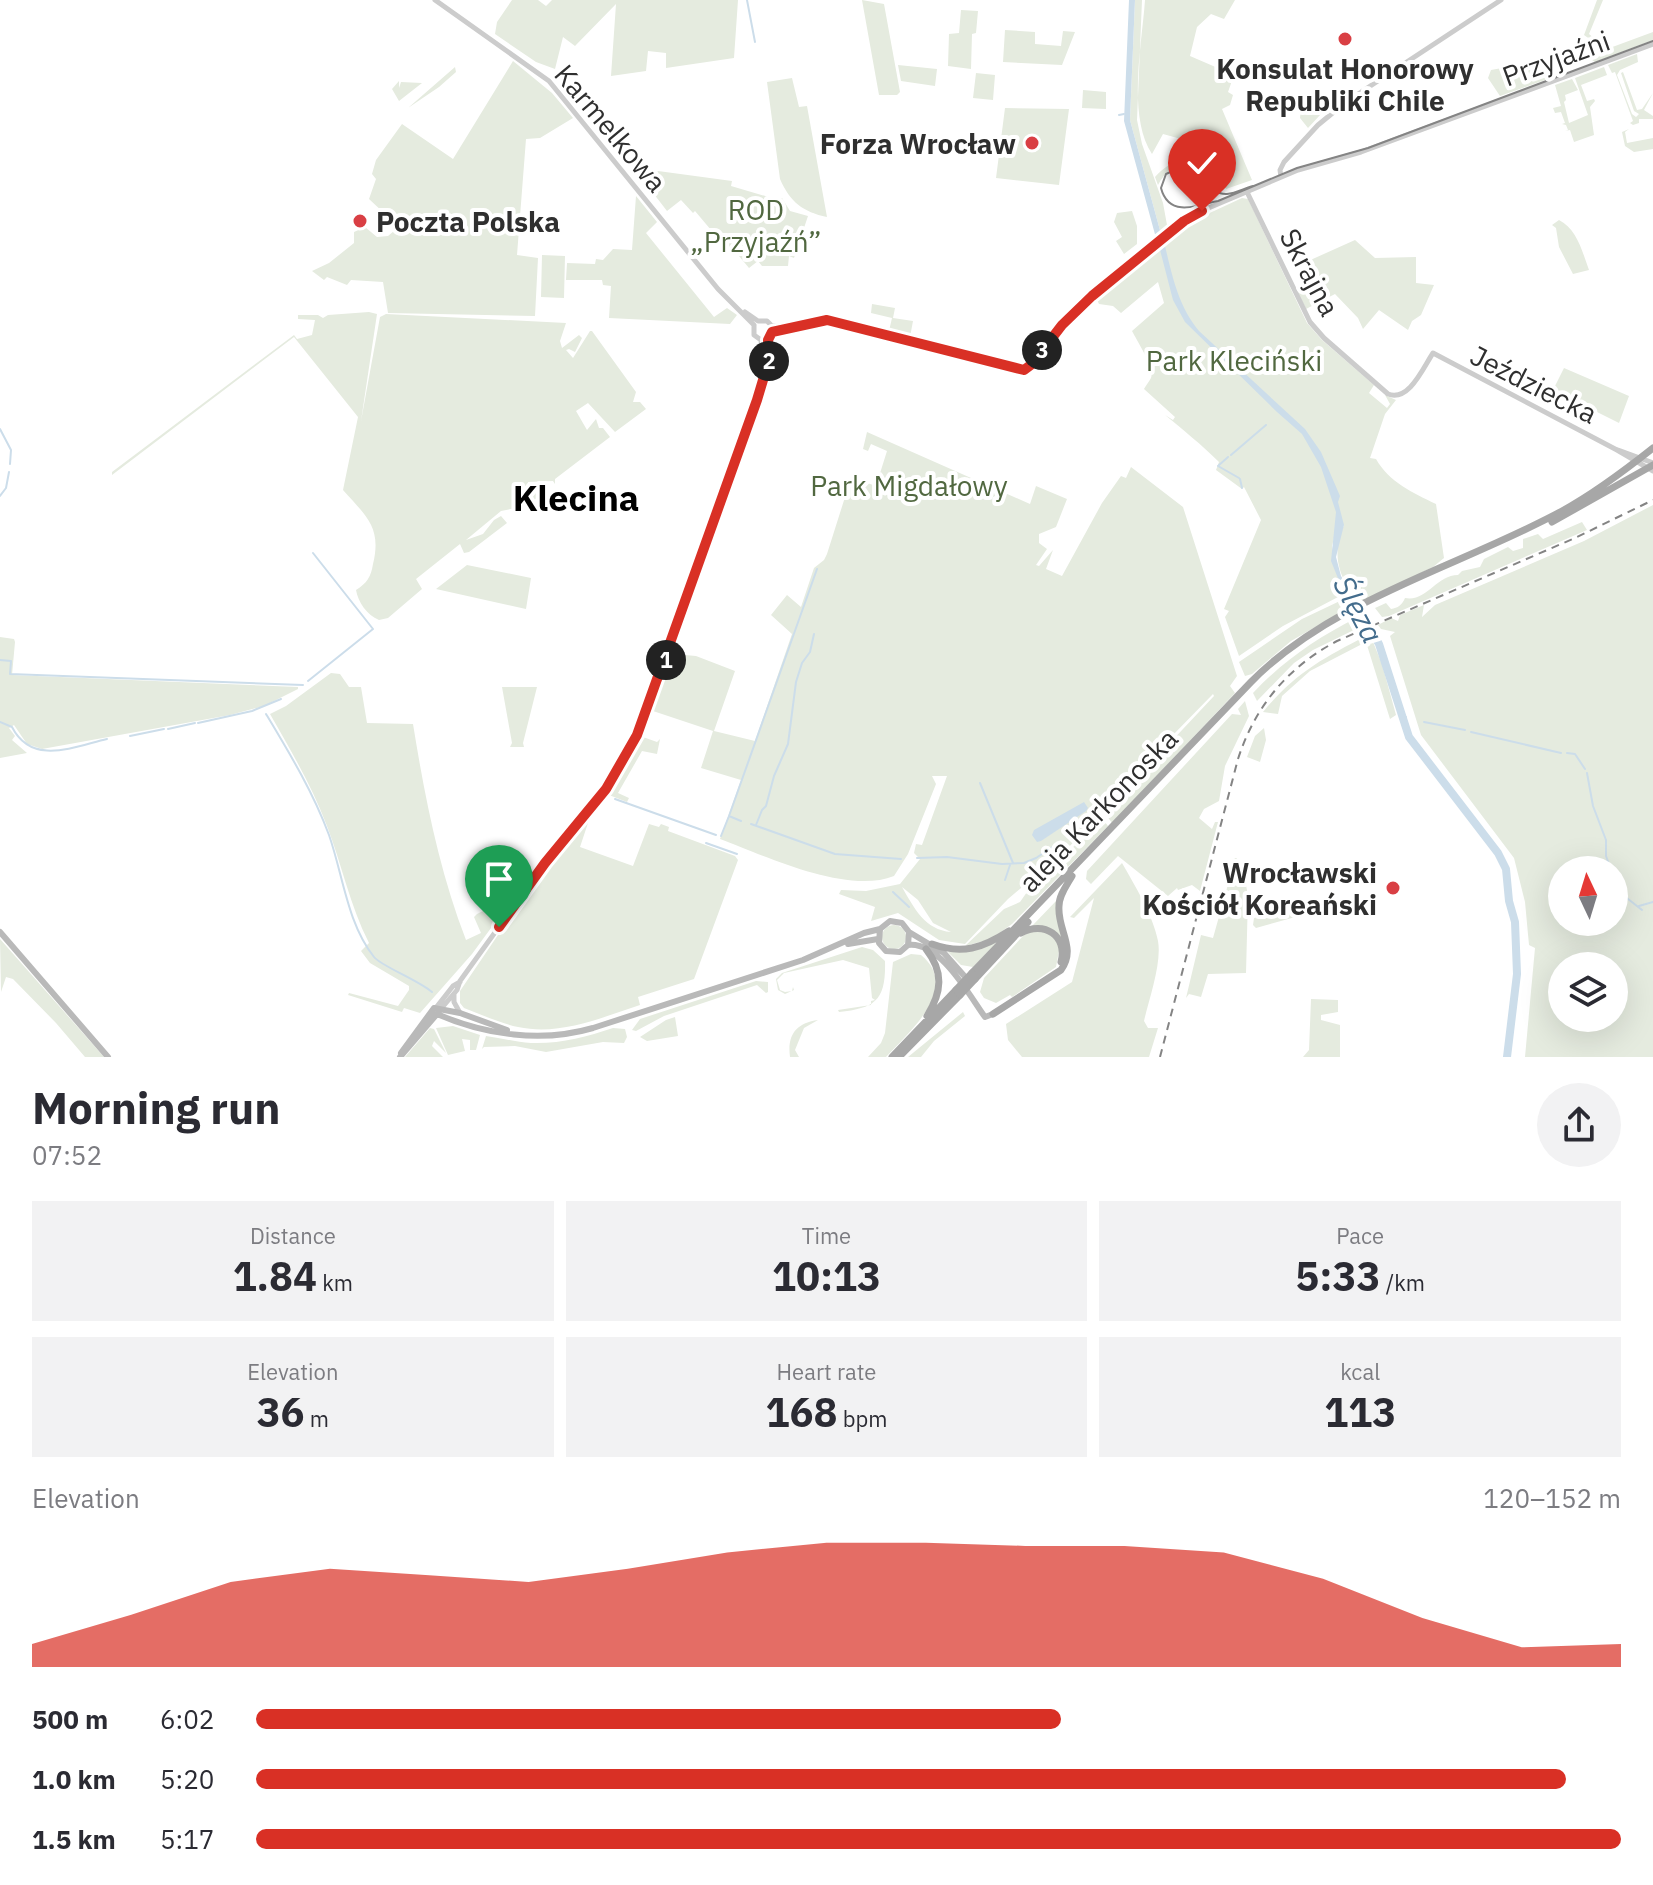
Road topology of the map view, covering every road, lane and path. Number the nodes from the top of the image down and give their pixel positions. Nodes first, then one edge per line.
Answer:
1 (435, 0) edge
2 (1501, 0) edge
3 (1653, 44) edge
4 (1281, 177) junction
5 (1247, 192) junction
6 (756, 323) junction
7 (771, 332) junction
8 (761, 340) junction
9 (1433, 353) joint
10 (764, 376) junction
11 (1653, 448) edge
12 (1638, 460) junction
13 (1652, 467) edge
14 (1368, 605) junction
15 (1230, 708) junction
16 (1072, 876) junction
17 (1020, 923) junction
18 (880, 929) junction
19 (0, 932) edge
20 (909, 932) junction
21 (878, 939) junction
22 (1009, 943) junction
23 (908, 945) junction
24 (836, 946) junction
25 (929, 947) junction
26 (953, 961) junction
27 (955, 973) junction
28 (1051, 977) junction
29 (973, 979) junction
30 (460, 981) junction
31 (958, 992) junction
32 (454, 993) junction
33 (438, 1010) junction
34 (460, 1013) junction
35 (993, 1014) joint
36 (920, 1028) junction
37 (518, 1035) junction
38 (108, 1057) edge
39 (399, 1057) edge
40 (892, 1057) edge
41 (899, 1057) edge

1 - 6 street, Karmelkowa
2 - 4 street
3 - 4 street, Przyjaźni
4 - 5 street, Przyjaźni
5 - 7 street, Przyjaźni
5 - 9 street, Skrajna
6 - 7 street, Karmelkowa
6 - 8 street
7 - 8 street
7 - 10 street
8 - 10 street
9 - 12 street, Jeździecka
10 - 30 street
11 - 12 main road
12 - 13 street, Jeździecka
12 - 14 main road
13 - 14 main road
14 - 15 main road, aleja Karkonoska
15 - 16 main road, aleja Karkonoska
15 - 17 main road, aleja Karkonoska
16 - 22 main road, aleja Karkonoska
16 - 28 main road
17 - 25 main road
17 - 29 main road, aleja Karkonoska
18 - 20 main road
18 - 21 main road
18 - 24 main road
19 - 38 main road
20 - 23 main road
20 - 25 main road
21 - 23 main road
21 - 24 main road
22 - 28 main road
22 - 29 main road, aleja Karkonoska
23 - 25 main road
24 - 37 main road
25 - 26 main road
25 - 27 main road
25 - 36 main road
26 - 27 main road
26 - 29 main road
27 - 35 main road
28 - 35 main road
29 - 31 main road, aleja Karkonoska, bridge
30 - 32 street
30 - 33 street
31 - 36 main road, aleja Karkonoska
31 - 41 main road, aleja Karkonoska
32 - 33 street
32 - 34 street
33 - 34 main road
33 - 37 main road
33 - 39 main road
34 - 37 main road
36 - 40 main road, aleja Karkonoska

